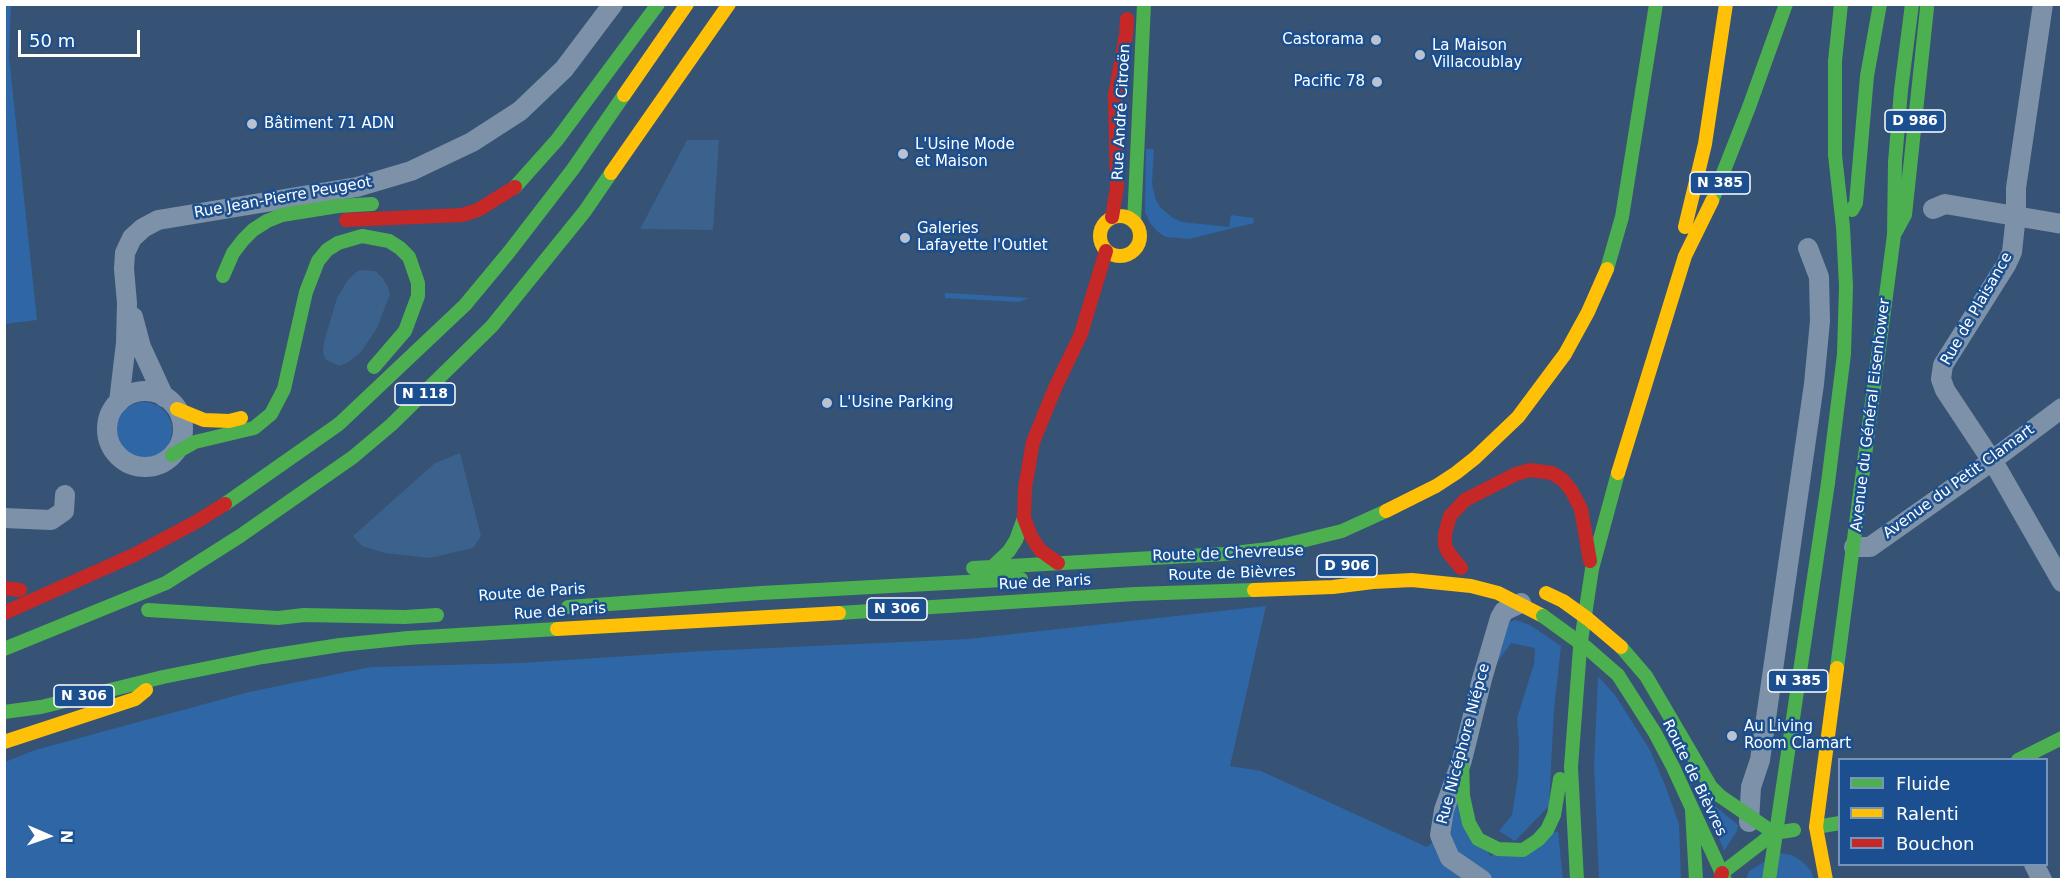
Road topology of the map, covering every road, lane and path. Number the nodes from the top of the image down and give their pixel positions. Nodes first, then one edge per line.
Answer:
1 (613, 4) edge
2 (658, 4) edge
3 (687, 4) edge
4 (729, 4) edge
5 (1127, 4) edge
6 (1144, 4) edge
7 (1656, 4) edge
8 (1726, 4) edge
9 (1786, 4) edge
10 (1841, 4) edge
11 (1880, 4) edge
12 (1912, 4) edge
13 (1928, 4) edge
14 (2043, 4) edge
15 (541, 159) junction
16 (474, 196) dead end
17 (437, 203) dead end
18 (382, 204) dead end
19 (404, 204) dead end
20 (1933, 209) dead end
21 (2016, 215) junction
22 (1112, 217) junction
23 (1134, 222) junction
24 (2061, 224) edge
25 (333, 225) dead end
26 (1843, 227) junction
27 (1894, 235) junction
28 (1808, 248) dead end
29 (1106, 251) junction
30 (1125, 256) junction
31 (1685, 256) junction
32 (1119, 273) dead end
33 (223, 276) dead end
34 (127, 303) junction
35 (1102, 310) dead end
36 (1082, 334) junction
37 (361, 380) dead end
38 (119, 402) junction
39 (170, 403) junction
40 (2061, 408) edge
41 (249, 414) dead end
42 (296, 437) dead end
43 (172, 456) junction
44 (1992, 460) junction
45 (65, 495) dead end
46 (4, 518) edge
47 (1024, 518) junction
48 (196, 522) junction
49 (1854, 547) junction
50 (1058, 563) junction
51 (1445, 566) dead end
52 (992, 567) junction
53 (959, 568) dead end
54 (1592, 569) junction
55 (893, 572) dead end
56 (1080, 576) dead end
57 (2061, 582) edge
58 (4, 588) edge
59 (20, 590) dead end
60 (761, 593) junction
61 (1135, 594) joint
62 (1526, 595) junction
63 (165, 602) dead end
64 (551, 608) dead end
65 (148, 610) dead end
66 (4, 613) edge
67 (449, 614) dead end
68 (304, 615) junction
69 (4, 649) edge
70 (163, 677) junction
71 (4, 712) edge
72 (2061, 738) edge
73 (4, 742) edge
74 (2020, 758) edge
75 (1462, 760) junction
76 (1760, 760) junction
77 (1571, 767) junction
78 (1692, 810) junction
79 (1749, 817) junction
80 (1838, 823) edge
81 (1810, 828) junction
82 (1774, 833) junction
83 (1747, 854) junction
84 (1838, 863) edge
85 (1722, 877) edge
86 (1482, 879) edge
87 (1577, 879) edge
88 (1696, 879) edge
89 (1769, 879) edge
90 (1827, 879) edge

1 - 34 street, Rue Jean-Pierre Peugeot
2 - 15 main road
3 - 48 main road, N 118
4 - 69 main road, N 118
5 - 22 main road, Rue André Citroën
6 - 23 main road, Rue André Citroën
7 - 50 main road
8 - 31 main road
9 - 31 main road, N 385
10 - 26 main road, N 385
11 - 26 main road
12 - 27 main road
13 - 27 main road, Avenue du Général Eisenhower / D 986
14 - 21 street, Rue de Plaisance
15 - 16 main road
15 - 25 main road
17 - 19 main road
18 - 33 main road
20 - 21 street
21 - 24 street
21 - 44 street, Rue de Plaisance
22 - 23 main road
22 - 29 main road
23 - 30 main road
26 - 89 main road, N 385, bridge
27 - 49 main road, Avenue du Général Eisenhower / D 986
28 - 76 street
29 - 30 main road
29 - 36 main road
30 - 32 main road
31 - 54 main road, N 385
34 - 38 street, Rue Jean-Pierre Peugeot
34 - 39 street
35 - 36 main road
36 - 47 main road
37 - 43 main road
38 - 39 street
38 - 43 street
39 - 41 main road
39 - 43 street
40 - 44 street, Avenue du Petit Clamart
42 - 48 main road
44 - 49 street, Avenue du Petit Clamart
44 - 57 street, Rue de Plaisance
45 - 46 street
47 - 50 main road
47 - 52 main road
48 - 66 main road, N 118
49 - 81 main road, Avenue du Général Eisenhower / D 986
50 - 52 main road
51 - 54 main road
52 - 53 main road
54 - 77 main road, N 385
55 - 60 main road
56 - 60 main road, Rue de Paris / N 306
58 - 59 main road
60 - 64 main road, Route de Paris / N 306
61 - 62 main road, Route de Bièvres / D 906
61 - 70 main road, Rue de Paris / N 306
62 - 75 street, Rue Nicéphore Niépce
62 - 78 main road, Route de Bièvres / D 906, bridge
62 - 79 main road, D 906, bridge
63 - 68 main road
65 - 68 main road
67 - 68 main road
70 - 71 main road, N 306
70 - 73 main road, Rue de Paris
72 - 74 main road
75 - 77 main road
75 - 86 street, Rue Nicéphore Niépce
76 - 79 street
76 - 81 street
77 - 87 main road, N 385
78 - 85 main road, Route de Bièvres / D 906
78 - 88 main road
79 - 82 main road, D 906
79 - 83 street
80 - 81 main road
81 - 82 main road
81 - 90 main road, D 986
82 - 83 main road
83 - 85 main road
84 - 90 main road

